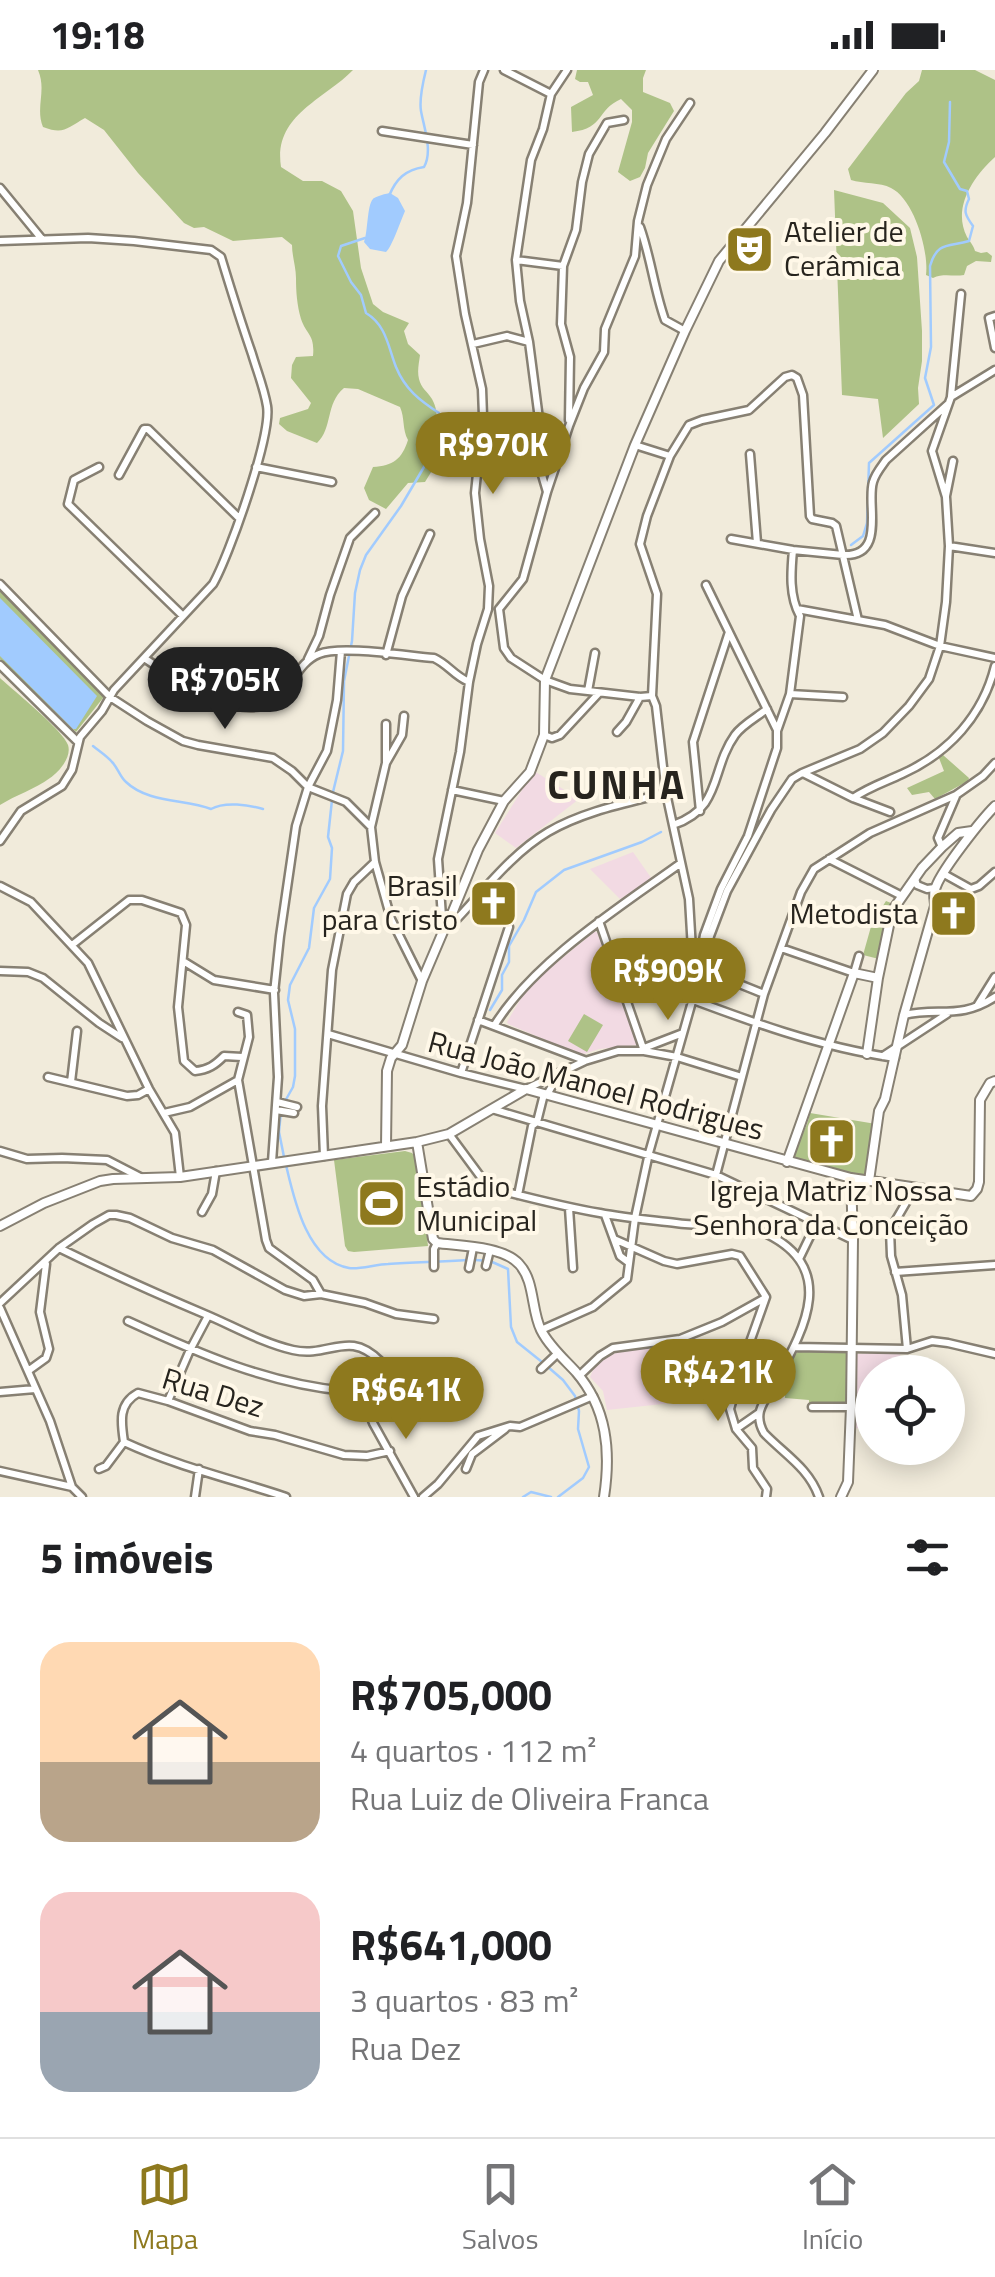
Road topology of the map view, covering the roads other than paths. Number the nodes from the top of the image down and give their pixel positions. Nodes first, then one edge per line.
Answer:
1 (484, 70) edge
2 (504, 70) edge
3 (567, 70) edge
4 (873, 70) edge
5 (551, 94) junction
6 (690, 104) dead end
7 (624, 120) dead end
8 (382, 131) dead end
9 (473, 145) junction
10 (0, 188) edge
11 (638, 220) junction
12 (42, 239) junction
13 (0, 242) edge
14 (516, 260) junction
15 (563, 266) junction
16 (961, 294) dead end
17 (995, 316) edge
18 (684, 331) junction
19 (529, 342) junction
20 (473, 344) junction
21 (995, 348) edge
22 (995, 370) edge
23 (949, 400) junction
24 (569, 426) junction
25 (635, 444) junction
26 (750, 454) dead end
27 (670, 456) junction
28 (952, 461) dead end
29 (99, 467) dead end
30 (256, 467) junction
31 (119, 474) dead end
32 (332, 482) dead end
33 (547, 492) junction
34 (946, 497) junction
35 (375, 514) dead end
36 (239, 518) junction
37 (430, 534) dead end
38 (731, 539) dead end
39 (757, 543) junction
40 (949, 546) junction
41 (793, 550) junction
42 (995, 553) edge
43 (843, 554) junction
44 (0, 584) edge
45 (706, 585) dead end
46 (488, 608) junction
47 (796, 609) junction
48 (500, 610) junction
49 (184, 617) junction
50 (858, 620) junction
51 (729, 632) junction
52 (940, 646) junction
53 (342, 651) junction
54 (595, 653) dead end
55 (386, 655) junction
56 (144, 658) junction
57 (308, 660) junction
58 (995, 662) edge
59 (0, 665) edge
60 (545, 680) junction
61 (469, 682) junction
62 (588, 692) junction
63 (599, 692) junction
64 (790, 694) junction
65 (110, 696) junction
66 (652, 696) junction
67 (640, 697) junction
68 (843, 697) dead end
69 (767, 709) junction
70 (404, 716) dead end
71 (386, 724) dead end
72 (777, 731) junction
73 (617, 732) dead end
74 (544, 736) junction
75 (79, 740) junction
76 (386, 763) junction
77 (995, 763) edge
78 (802, 773) junction
79 (308, 786) junction
80 (452, 790) junction
81 (666, 793) junction
82 (956, 795) junction
83 (853, 798) junction
84 (504, 801) junction
85 (995, 806) edge
86 (700, 811) junction
87 (890, 812) dead end
88 (673, 824) junction
89 (371, 826) junction
90 (972, 831) junction
91 (0, 841) edge
92 (942, 847) junction
93 (828, 859) junction
94 (375, 862) junction
95 (682, 863) junction
96 (995, 872) edge
97 (944, 874) junction
98 (915, 878) junction
99 (0, 886) edge
100 (935, 888) junction
101 (902, 896) junction
102 (448, 921) junction
103 (600, 921) junction
104 (508, 927) dead end
105 (72, 945) junction
106 (781, 948) junction
107 (859, 956) dead end
108 (184, 961) junction
109 (700, 967) junction
110 (0, 971) edge
111 (618, 972) junction
112 (854, 972) junction
113 (995, 977) edge
114 (878, 978) junction
115 (422, 980) junction
116 (275, 990) junction
117 (764, 994) junction
118 (995, 997) edge
119 (693, 998) junction
120 (976, 1008) junction
121 (238, 1012) dead end
122 (948, 1013) junction
123 (904, 1015) junction
124 (478, 1020) junction
125 (756, 1023) junction
126 (494, 1026) junction
127 (77, 1032) dead end
128 (684, 1033) junction
129 (328, 1034) junction
130 (126, 1040) junction
131 (897, 1045) junction
132 (828, 1046) junction
133 (644, 1049) junction
134 (396, 1054) junction
135 (867, 1054) junction
136 (883, 1056) junction
137 (242, 1057) junction
138 (677, 1057) junction
139 (895, 1058) junction
140 (586, 1061) junction
141 (560, 1072) junction
142 (461, 1073) junction
143 (48, 1077) dead end
144 (742, 1077) junction
145 (238, 1080) junction
146 (995, 1081) edge
147 (71, 1082) junction
148 (149, 1088) junction
149 (526, 1089) junction
150 (544, 1094) junction
151 (491, 1108) junction
152 (164, 1113) junction
153 (537, 1122) junction
154 (657, 1125) junction
155 (448, 1134) junction
156 (417, 1142) junction
157 (724, 1144) junction
158 (386, 1146) junction
159 (0, 1151) edge
160 (649, 1153) junction
161 (324, 1156) junction
162 (272, 1162) junction
163 (786, 1162) junction
164 (253, 1165) junction
165 (216, 1171) junction
166 (716, 1174) junction
167 (180, 1176) junction
168 (851, 1178) junction
169 (146, 1180) junction
170 (870, 1181) junction
171 (914, 1189) junction
172 (518, 1195) junction
173 (569, 1208) junction
174 (202, 1212) dead end
175 (604, 1214) junction
176 (635, 1218) junction
177 (816, 1224) junction
178 (0, 1226) edge
179 (614, 1239) junction
180 (853, 1240) junction
181 (437, 1243) junction
182 (630, 1245) junction
183 (58, 1248) junction
184 (473, 1250) junction
185 (799, 1259) junction
186 (46, 1262) junction
187 (628, 1262) junction
188 (995, 1265) edge
189 (469, 1266) dead end
190 (434, 1267) dead end
191 (573, 1268) dead end
192 (895, 1272) junction
193 (321, 1294) junction
194 (766, 1297) junction
195 (0, 1306) edge
196 (208, 1316) junction
197 (434, 1320) dead end
198 (128, 1321) dead end
199 (541, 1330) junction
200 (795, 1347) junction
201 (851, 1348) junction
202 (907, 1349) junction
203 (190, 1350) junction
204 (995, 1354) edge
205 (557, 1355) junction
206 (745, 1356) junction
207 (542, 1368) dead end
208 (28, 1370) junction
209 (579, 1376) junction
210 (700, 1381) dead end
211 (35, 1389) junction
212 (0, 1392) edge
213 (590, 1398) junction
214 (168, 1401) junction
215 (365, 1403) junction
216 (812, 1407) dead end
217 (852, 1407) junction
218 (759, 1413) junction
219 (510, 1426) junction
220 (736, 1428) junction
221 (124, 1442) junction
222 (390, 1451) junction
223 (198, 1468) junction
224 (466, 1468) dead end
225 (99, 1470) dead end
226 (0, 1471) edge
227 (72, 1488) junction
228 (82, 1497) edge
229 (195, 1497) edge
230 (286, 1497) edge
231 (414, 1497) edge
232 (423, 1497) edge
233 (604, 1497) edge
234 (766, 1497) edge
235 (818, 1497) edge
236 (842, 1497) edge

1 - 9 street
2 - 5 street
3 - 5 street
4 - 18 street
5 - 14 street
6 - 11 street
7 - 15 street
8 - 9 street
9 - 20 street
10 - 12 street
11 - 18 street
11 - 24 street
12 - 13 street
12 - 30 street
14 - 15 street
14 - 19 street
15 - 24 street
16 - 23 street
17 - 21 street
18 - 25 street
19 - 20 street
19 - 33 street
20 - 46 street
22 - 23 street
23 - 34 street
23 - 43 street
24 - 33 street
25 - 27 street
25 - 60 street
26 - 39 street
27 - 43 street
27 - 66 street
28 - 34 street
29 - 49 street
30 - 32 street
30 - 36 street
31 - 36 street
33 - 48 street
34 - 40 street
35 - 57 street
36 - 49 street
37 - 55 street
38 - 39 street
39 - 41 street
40 - 42 street
40 - 52 street
41 - 43 street
41 - 47 street
43 - 50 street
44 - 65 street
45 - 51 street
46 - 48 street
46 - 61 street
47 - 50 street
47 - 64 street
48 - 60 street
49 - 56 street
50 - 52 street
51 - 69 street
51 - 86 street
52 - 58 street
52 - 78 street
53 - 55 street
53 - 57 street
53 - 79 street
54 - 62 street
55 - 61 street
56 - 57 street
56 - 65 street
58 - 83 street
59 - 75 street
60 - 62 street
60 - 74 street
61 - 80 street
62 - 63 street
63 - 67 street
63 - 74 street
64 - 68 street
64 - 72 street
65 - 75 street
65 - 79 street
66 - 67 street
66 - 81 street
67 - 73 street
69 - 72 street
69 - 86 street
70 - 76 street
71 - 76 street
72 - 109 street
74 - 84 street
75 - 91 street
76 - 89 street
77 - 82 street
78 - 83 street
78 - 109 street
79 - 89 street
79 - 116 street
80 - 84 street
80 - 102 street
81 - 88 street
81 - 102 street
82 - 92 street
82 - 93 street
83 - 87 street
84 - 102 street
85 - 90 street
86 - 88 street
88 - 95 street
89 - 94 street
90 - 92 street
90 - 97 street
92 - 98 street
93 - 101 street
93 - 106 street
94 - 115 street
94 - 129 street
95 - 103 street
95 - 109 street
96 - 97 street
97 - 100 street
98 - 100 street
98 - 101 street
99 - 105 street
100 - 123 street
101 - 114 street
102 - 115 street
103 - 111 street
103 - 126 street
104 - 124 street
105 - 108 street
105 - 130 street
106 - 112 street
106 - 117 street
107 - 112 street
108 - 116 street
108 - 137 street
109 - 117 street
109 - 119 street
110 - 130 street
111 - 119 street
111 - 133 street
112 - 114 street
112 - 132 street
113 - 120 street
114 - 135 street
115 - 134 street
116 - 162 street
117 - 125 street
118 - 120 street
119 - 125 street
119 - 128 street
120 - 122 street
121 - 137 street
122 - 123 street
122 - 131 street
123 - 131 street
124 - 126 street
124 - 142 street
125 - 132 street
125 - 144 street
126 - 140 street
127 - 147 street
128 - 133 street
128 - 138 street
129 - 134 street, Rua João Manoel Rodrigues
129 - 161 street
130 - 148 street
131 - 136 street
131 - 139 street
132 - 135 street
132 - 163 street
133 - 138 street
133 - 140 street
134 - 142 street, Rua João Manoel Rodrigues
134 - 158 street
135 - 136 street
136 - 139 street
137 - 145 street
138 - 144 street
138 - 154 street
139 - 170 street
140 - 141 street
141 - 149 street
141 - 150 street
142 - 149 street, Rua João Manoel Rodrigues
143 - 147 street
144 - 157 street
145 - 152 street
145 - 164 street
146 - 171 street, Rua João Manoel Rodrigues
147 - 148 street
148 - 152 street
149 - 150 street, Rua João Manoel Rodrigues
149 - 151 street
150 - 153 street
150 - 154 street, Rua João Manoel Rodrigues
151 - 153 street
151 - 155 street
152 - 167 street
153 - 160 street
153 - 172 street
154 - 157 street, Rua João Manoel Rodrigues
154 - 160 street
155 - 156 street
155 - 172 street
156 - 158 street
156 - 181 street
157 - 163 street, Rua João Manoel Rodrigues
157 - 166 street
158 - 161 street
159 - 169 street
160 - 166 street
160 - 176 street
161 - 162 street
162 - 164 street
163 - 168 street, Rua João Manoel Rodrigues
164 - 165 street
164 - 193 street
165 - 167 street
165 - 174 street
166 - 177 street
167 - 169 street
168 - 170 street, Rua João Manoel Rodrigues
168 - 180 street
169 - 178 street
170 - 171 street, Rua João Manoel Rodrigues
171 - 192 street
172 - 173 street
173 - 175 street
173 - 191 street
175 - 176 street
175 - 179 street
176 - 182 street
176 - 185 street
177 - 180 street
177 - 185 street
179 - 182 street
179 - 187 street
180 - 201 street
181 - 184 street
181 - 190 street
182 - 187 street
182 - 194 street
183 - 186 street
183 - 193 street
183 - 196 street
184 - 189 street
184 - 199 street
185 - 200 street
186 - 195 street
186 - 208 street
187 - 199 street
188 - 192 street
192 - 202 street
193 - 197 street
194 - 206 street
194 - 209 street
195 - 208 street
196 - 203 street
196 - 215 street
198 - 203 street
199 - 205 street
200 - 201 street
200 - 218 street
201 - 202 street
201 - 217 street
202 - 204 street
203 - 214 street
203 - 215 street
205 - 207 street
205 - 209 street
206 - 210 street
206 - 220 street
208 - 211 street
209 - 213 street
211 - 212 street
211 - 227 street
213 - 219 street
213 - 233 street
214 - 221 street, Rua Dez
214 - 222 street, Rua Dez
215 - 222 street
216 - 217 street
217 - 236 street
218 - 220 street
218 - 235 street
219 - 224 street
219 - 232 street
220 - 234 street
221 - 223 street
221 - 225 street
222 - 231 street
223 - 229 street
223 - 230 street
226 - 227 street
227 - 228 street

